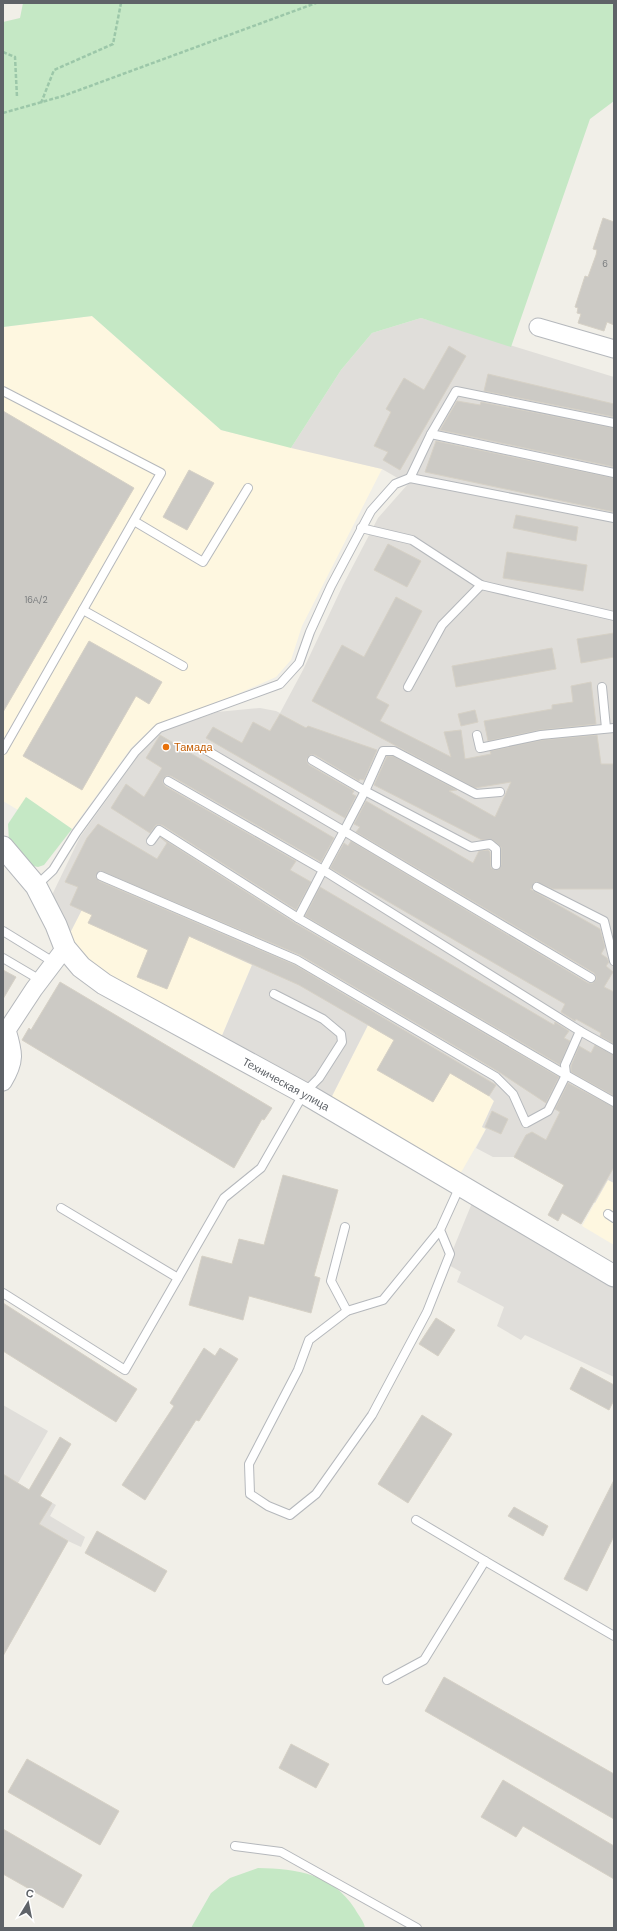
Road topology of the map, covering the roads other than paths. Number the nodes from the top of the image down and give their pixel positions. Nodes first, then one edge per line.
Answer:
1 (538, 327) dead end
2 (614, 349) edge
3 (3, 391) edge
4 (614, 423) edge
5 (431, 434) junction
6 (614, 473) edge
7 (410, 478) junction
8 (248, 488) dead end
9 (614, 518) edge
10 (134, 520) junction
11 (362, 528) junction
12 (481, 585) junction
13 (83, 610) junction
14 (614, 616) edge
15 (183, 666) dead end
16 (408, 687) dead end
17 (602, 688) dead end
18 (610, 728) edge
19 (477, 735) dead end
20 (3, 750) edge
21 (206, 750) dead end
22 (312, 760) dead end
23 (168, 781) dead end
24 (365, 791) junction
25 (500, 792) dead end
26 (344, 831) junction
27 (151, 841) dead end
28 (3, 847) edge
29 (496, 865) dead end
30 (323, 870) junction
31 (101, 876) dead end
32 (36, 886) junction
33 (537, 887) dead end
34 (298, 918) junction
35 (3, 931) edge
36 (60, 956) junction
37 (3, 958) edge
38 (614, 962) edge
39 (592, 978) dead end
40 (42, 981) junction
41 (274, 994) dead end
42 (580, 1031) junction
43 (614, 1050) edge
44 (566, 1075) junction
45 (3, 1082) edge
46 (304, 1093) junction
47 (614, 1102) edge
48 (460, 1186) junction
49 (61, 1208) dead end
50 (345, 1227) dead end
51 (440, 1230) junction
52 (614, 1276) edge
53 (178, 1278) junction
54 (3, 1293) edge
55 (347, 1311) junction
56 (416, 1520) dead end
57 (485, 1561) junction
58 (614, 1636) edge
59 (387, 1680) dead end
60 (235, 1846) dead end
61 (418, 1928) edge

1 - 2 street
3 - 10 lane
4 - 5 lane
5 - 6 lane
5 - 7 lane
7 - 9 lane
7 - 11 lane
8 - 10 lane
10 - 13 lane
11 - 12 lane
11 - 32 lane
12 - 14 lane
12 - 16 lane
13 - 15 lane
13 - 20 lane
17 - 18 lane
18 - 19 lane
21 - 26 lane
22 - 24 lane
23 - 30 lane
24 - 25 lane
24 - 26 lane
24 - 29 lane
26 - 30 lane
26 - 39 lane
27 - 34 lane
28 - 32 street, Техническая улица
30 - 34 lane
30 - 42 lane
31 - 44 lane
32 - 36 street, Техническая улица
33 - 38 lane
34 - 44 lane
35 - 36 lane
36 - 40 street
36 - 46 street, Техническая улица
37 - 40 lane
40 - 45 street
41 - 46 lane
42 - 43 lane
42 - 44 lane
44 - 47 lane
46 - 48 street, Техническая улица
46 - 53 lane
48 - 51 lane
48 - 52 street, Техническая улица
49 - 53 lane
50 - 55 lane
51 - 55 lane
51 - 55 lane
53 - 54 lane
56 - 57 lane
57 - 58 lane
57 - 59 lane
60 - 61 lane

